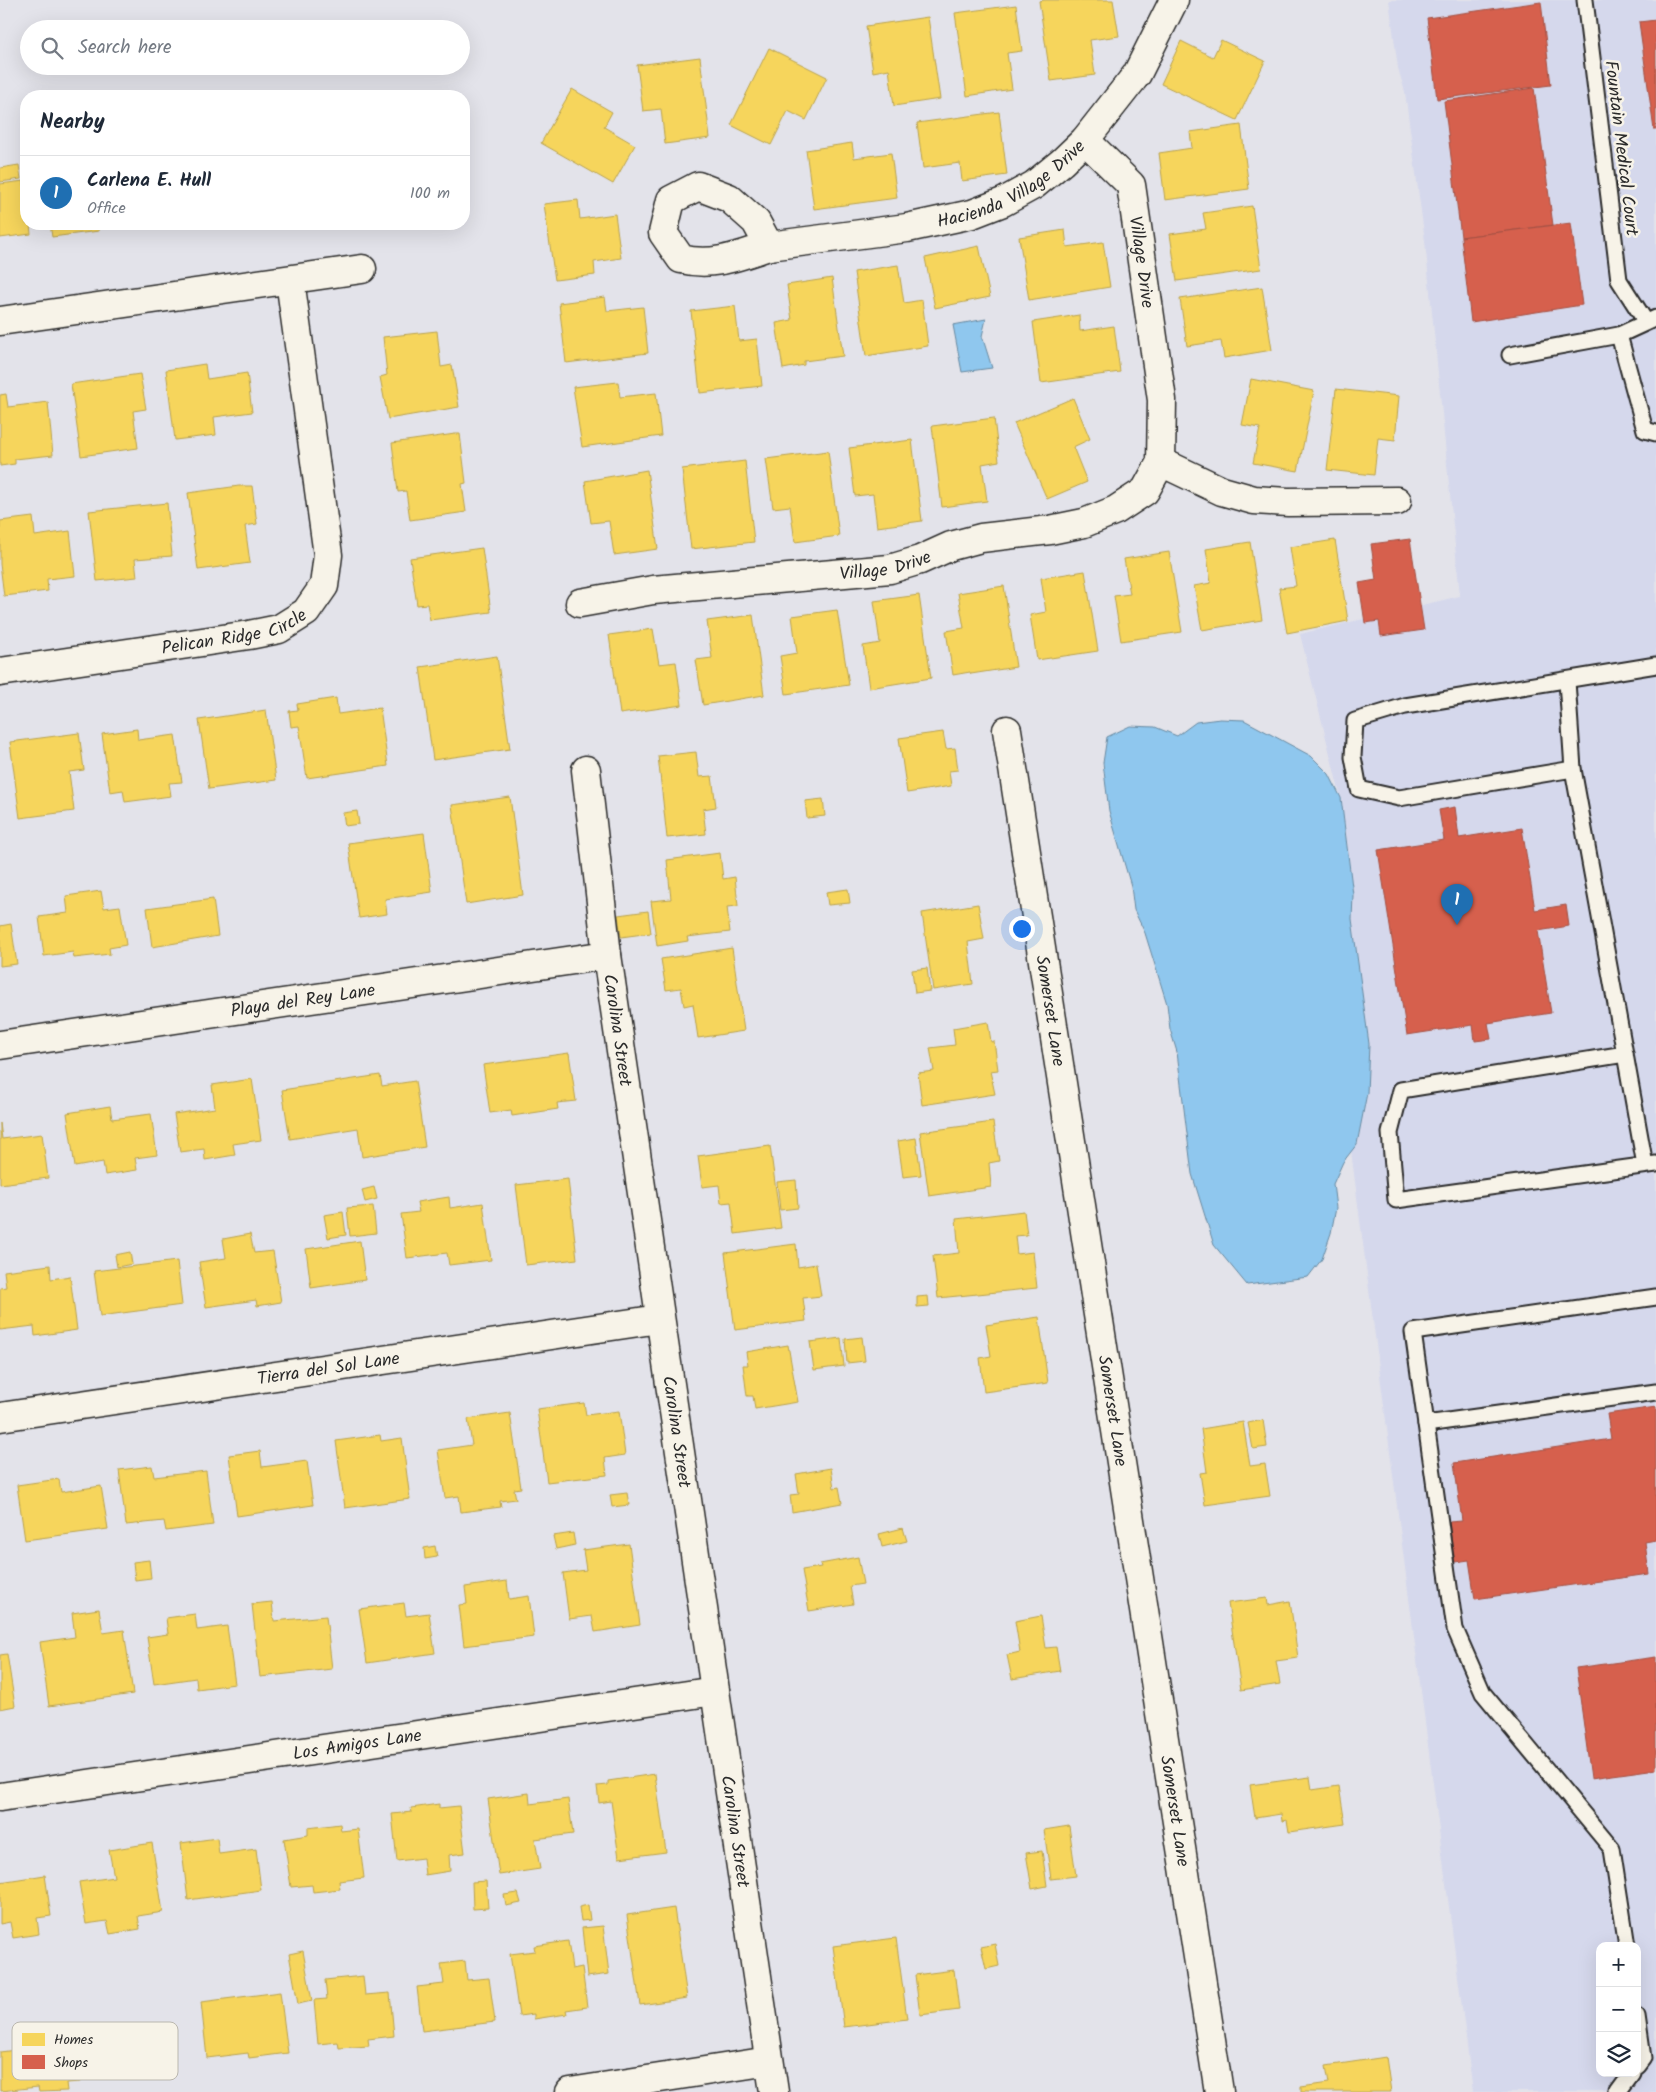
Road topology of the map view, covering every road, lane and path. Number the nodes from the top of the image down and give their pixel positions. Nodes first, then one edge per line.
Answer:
1 (1174, 0) edge
2 (1585, 0) edge
3 (1085, 140) junction
4 (769, 246) dead end
5 (362, 269) dead end
6 (290, 280) junction
7 (1651, 320) edge
8 (0, 321) edge
9 (1619, 336) junction
10 (1510, 355) dead end
11 (1656, 433) edge
12 (1161, 462) junction
13 (1398, 501) dead end
14 (580, 603) dead end
15 (1656, 666) edge
16 (0, 672) edge
17 (1568, 680) junction
18 (1007, 730) dead end
19 (1573, 769) junction
20 (586, 770) dead end
21 (607, 955) junction
22 (0, 1045) edge
23 (1625, 1054) junction
24 (1650, 1164) edge
25 (1656, 1298) edge
26 (659, 1319) junction
27 (1656, 1392) edge
28 (0, 1417) edge
29 (1426, 1424) junction
30 (715, 1691) junction
31 (0, 1796) edge
32 (1626, 1942) edge
33 (1641, 2044) edge
34 (769, 2061) junction
35 (1641, 2061) edge
36 (1629, 2077) edge
37 (570, 2092) edge
38 (774, 2092) edge
39 (1219, 2092) edge
40 (1618, 2092) edge

1 - 3 street, Hacienda Village Drive
2 - 7 lane, Fountain Medical Court
3 - 4 street, Hacienda Village Drive
3 - 12 street, Village Drive
5 - 6 street
6 - 8 street
6 - 16 street, Pelican Ridge Circle
7 - 9 lane
9 - 10 lane
9 - 11 lane
12 - 13 street
12 - 14 street, Village Drive
15 - 17 lane
17 - 19 lane
17 - 19 lane
18 - 39 street, Somerset Lane
19 - 23 lane
20 - 21 street, Carolina Street
21 - 22 street, Playa del Rey Lane
21 - 26 street, Carolina Street
23 - 24 lane
23 - 24 lane
25 - 29 lane
26 - 28 street, Tierra del Sol Lane
26 - 30 street, Carolina Street
27 - 29 lane
29 - 32 lane
30 - 31 street, Los Amigos Lane
30 - 34 street, Carolina Street
33 - 35 lane
34 - 37 street
34 - 38 street, Carolina Street
36 - 40 lane

